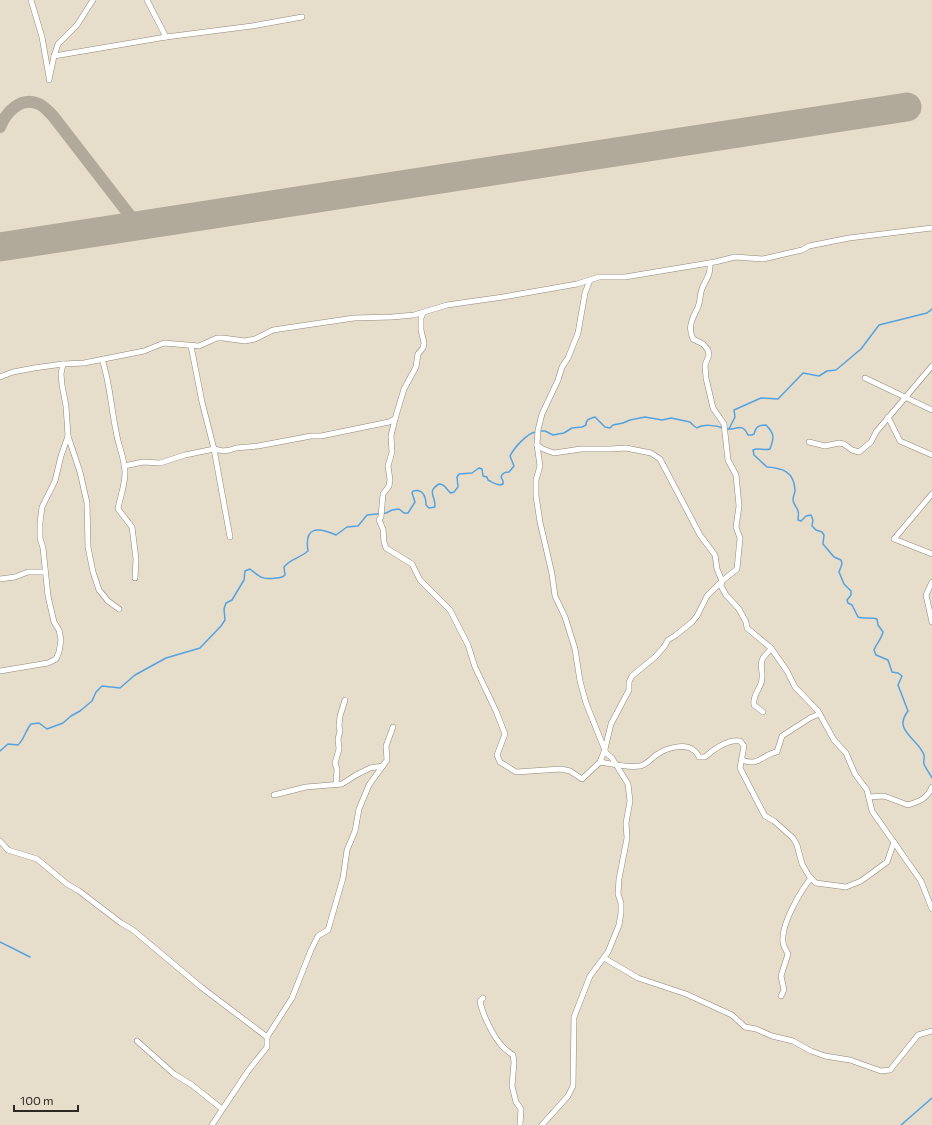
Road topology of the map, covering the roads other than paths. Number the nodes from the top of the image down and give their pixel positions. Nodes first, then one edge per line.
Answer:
1 (31, 0) edge
2 (93, 0) edge
3 (147, 0) edge
4 (302, 17) dead end
5 (166, 38) junction
6 (54, 56) junction
7 (932, 228) edge
8 (710, 263) junction
9 (590, 280) junction
10 (423, 313) junction
11 (191, 346) junction
12 (102, 359) junction
13 (63, 364) junction
14 (932, 366) edge
15 (0, 377) edge
16 (864, 378) dead end
17 (904, 397) junction
18 (932, 410) edge
19 (395, 418) junction
20 (888, 418) junction
21 (68, 436) junction
22 (809, 442) dead end
23 (537, 445) junction
24 (214, 449) junction
25 (932, 455) edge
26 (124, 466) junction
27 (931, 496) edge
28 (230, 537) dead end
29 (932, 554) edge
30 (45, 572) junction
31 (0, 578) edge
32 (135, 578) dead end
33 (722, 581) junction
34 (932, 582) edge
35 (119, 609) dead end
36 (932, 622) edge
37 (771, 648) junction
38 (0, 671) edge
39 (345, 700) dead end
40 (763, 712) dead end
41 (819, 714) junction
42 (394, 727) dead end
43 (605, 750) junction
44 (742, 760) junction
45 (600, 762) junction
46 (615, 764) junction
47 (383, 766) junction
48 (336, 785) junction
49 (932, 787) edge
50 (274, 795) dead end
51 (869, 797) junction
52 (0, 841) edge
53 (894, 842) junction
54 (811, 878) junction
55 (932, 909) edge
56 (604, 958) junction
57 (781, 996) dead end
58 (483, 998) dead end
59 (932, 1031) edge
60 (267, 1037) junction
61 (137, 1041) dead end
62 (222, 1109) junction
63 (212, 1125) edge
64 (520, 1125) edge
65 (542, 1125) edge

1 - 6 street
2 - 6 street
3 - 5 street
4 - 5 street
5 - 6 street
7 - 8 street
8 - 9 street
8 - 33 street
9 - 10 street
9 - 23 street
10 - 11 street
10 - 19 street
11 - 12 street
11 - 24 street
12 - 13 street
12 - 26 street
13 - 15 street
13 - 21 street
14 - 17 street
16 - 17 street
17 - 18 street
17 - 20 street
19 - 24 street
19 - 45 street
20 - 22 street
20 - 25 street
21 - 30 street
21 - 35 street
23 - 33 street
23 - 43 street
24 - 26 street
24 - 28 street
26 - 32 street
27 - 29 street
30 - 31 street
30 - 38 street
33 - 37 street
33 - 43 street
34 - 36 street
37 - 40 street
37 - 41 street
39 - 48 street
41 - 44 street
41 - 51 street
42 - 47 street
43 - 45 street
43 - 46 street
44 - 46 street
44 - 54 street
45 - 46 street
46 - 56 street
47 - 48 street
47 - 60 street
48 - 50 street
49 - 51 street
51 - 53 street
52 - 60 street
53 - 54 street
53 - 55 street
54 - 57 street
56 - 59 street
56 - 65 street
58 - 64 street
60 - 62 street
61 - 62 street
62 - 63 street

